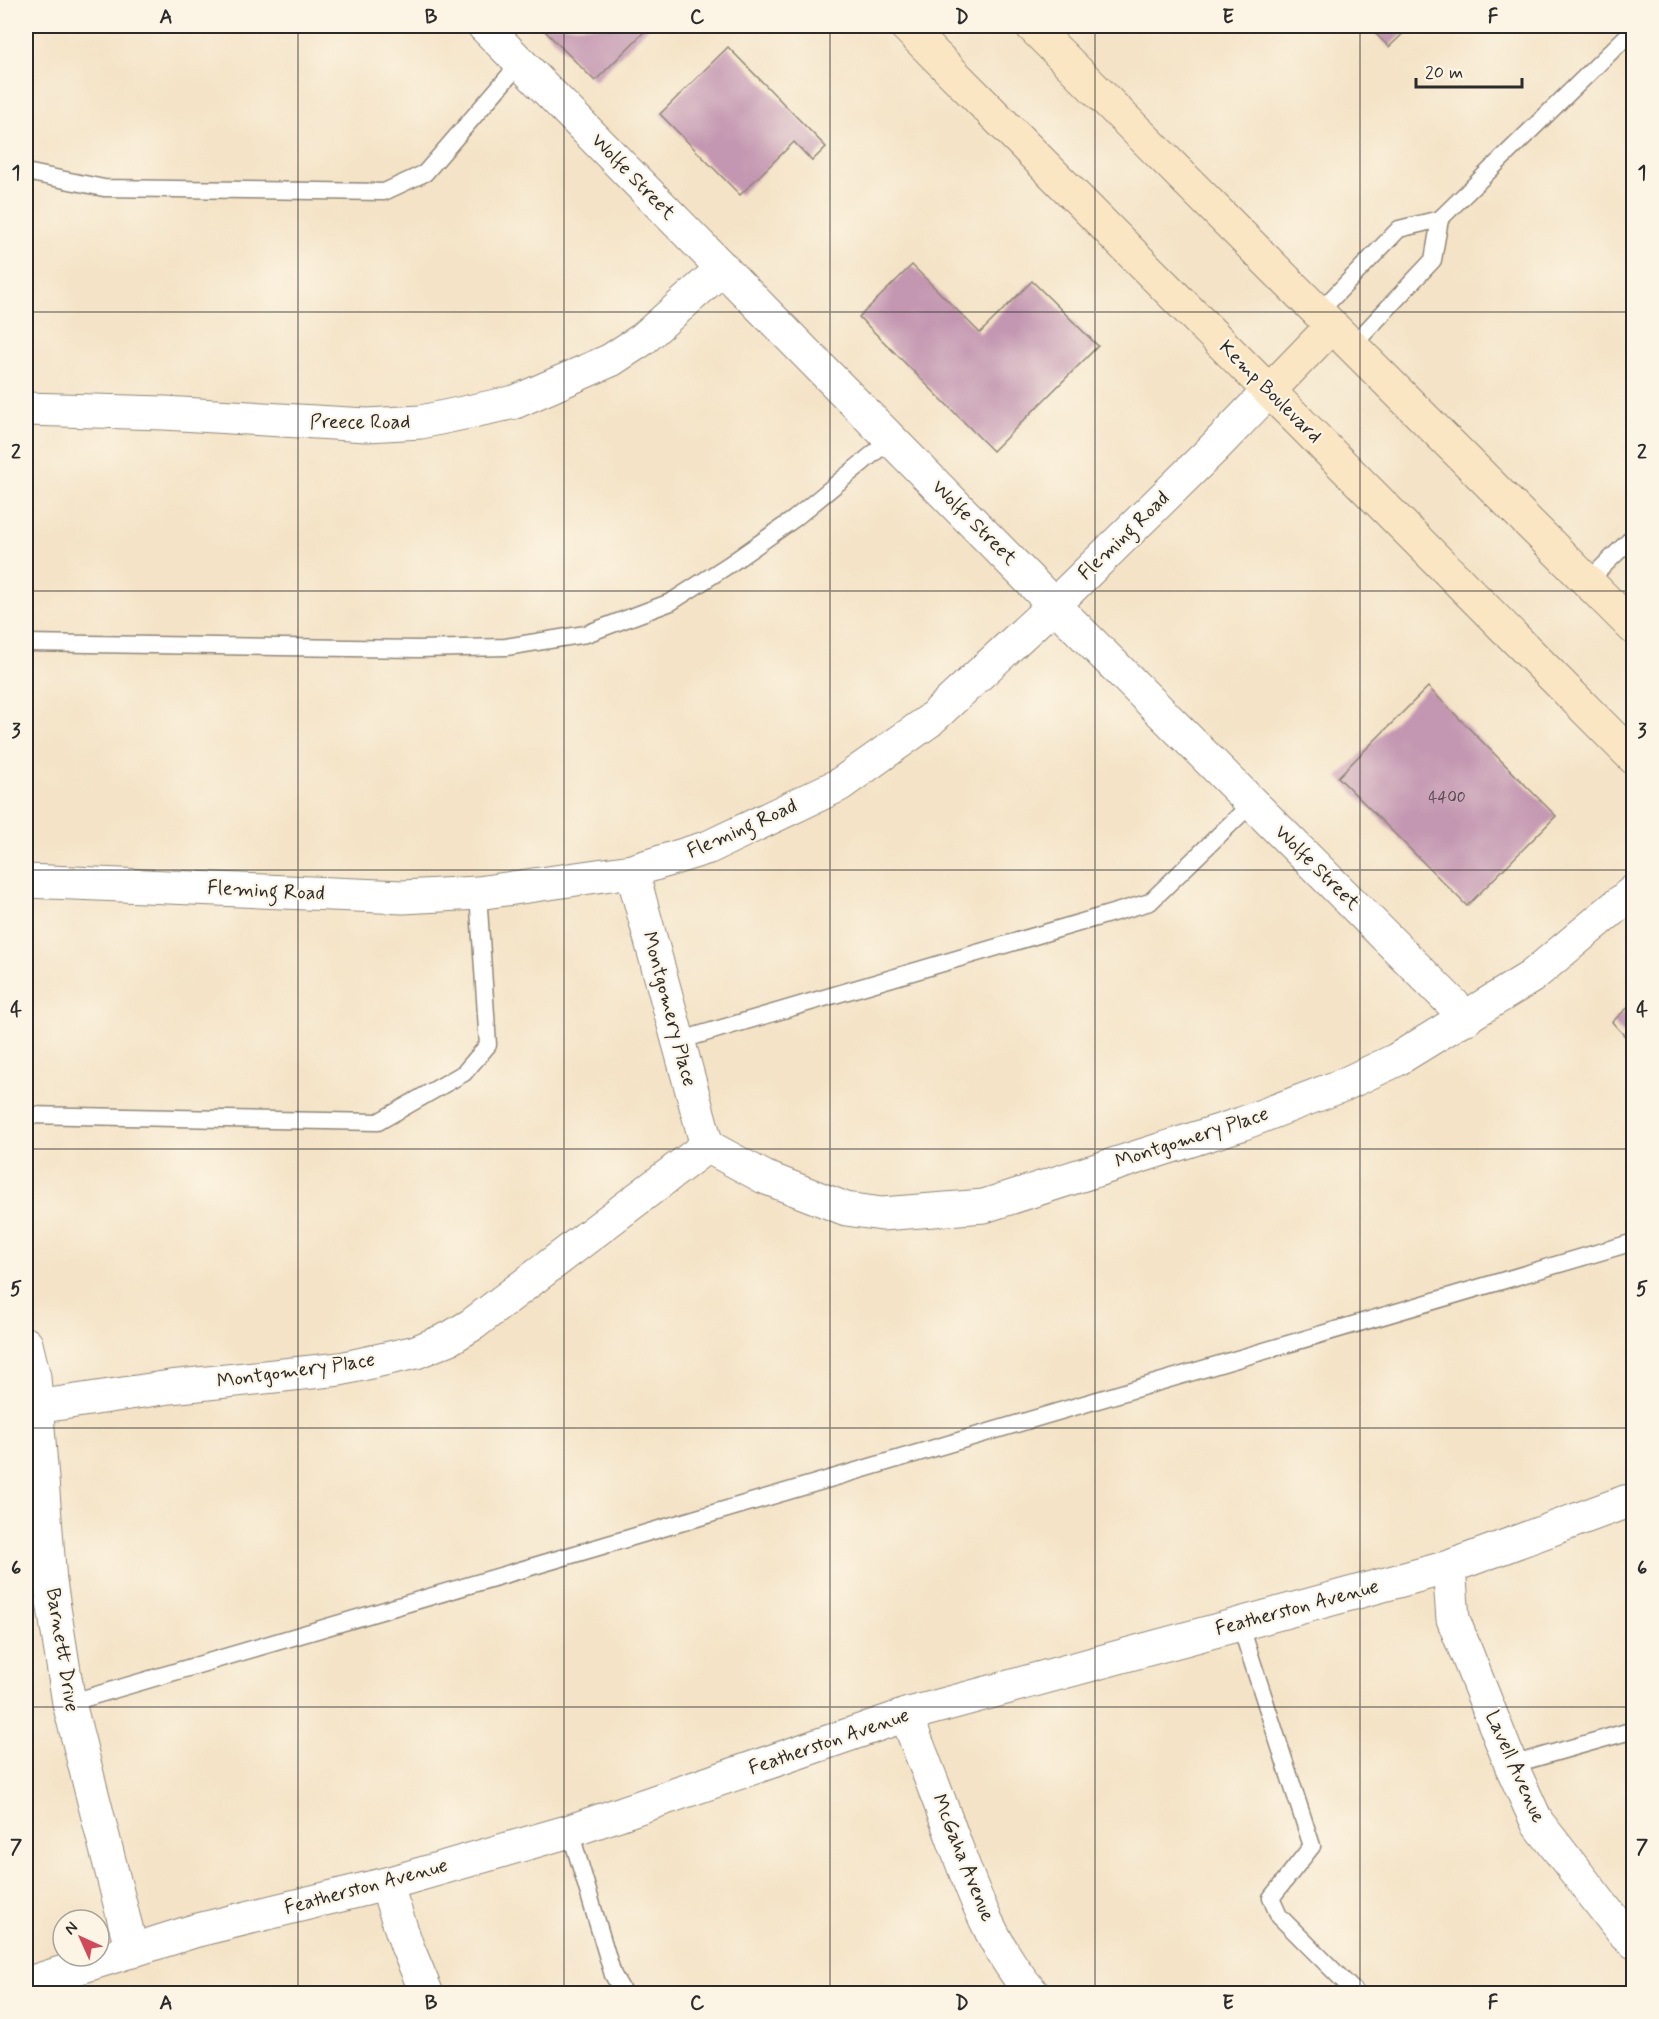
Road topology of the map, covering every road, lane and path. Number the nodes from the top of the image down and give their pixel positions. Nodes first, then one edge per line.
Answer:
1 (484, 26) edge
2 (906, 26) edge
3 (1032, 26) edge
4 (1634, 29) edge
5 (520, 62) junction
6 (26, 172) edge
7 (1440, 219) junction
8 (723, 268) junction
9 (1334, 328) junction
10 (1269, 391) junction
11 (26, 409) edge
12 (891, 439) junction
13 (1634, 536) edge
14 (1587, 582) junction
15 (1054, 605) junction
16 (1634, 628) edge
17 (26, 643) edge
18 (1634, 758) edge
19 (1252, 803) junction
20 (632, 871) junction
21 (26, 881) edge
22 (1634, 891) edge
23 (478, 893) junction
24 (1467, 1018) junction
25 (678, 1041) junction
26 (26, 1115) edge
27 (707, 1146) junction
28 (1634, 1242) edge
29 (26, 1344) edge
30 (36, 1407) junction
31 (1634, 1501) edge
32 (1449, 1567) junction
33 (1240, 1624) junction
34 (69, 1703) junction
35 (906, 1715) junction
36 (1634, 1730) edge
37 (1511, 1766) junction
38 (570, 1831) junction
39 (386, 1884) junction
40 (1634, 1942) edge
41 (132, 1951) junction
42 (26, 1984) edge
43 (427, 1994) edge
44 (624, 1994) edge
45 (1033, 1994) edge
46 (1357, 1994) edge

1 - 5 street, Wolfe Street
2 - 10 main road, Kemp Boulevard
3 - 9 main road
4 - 7 lane
5 - 6 lane
5 - 8 street, Wolfe Street
7 - 9 lane
7 - 9 lane
8 - 11 street, Preece Road
8 - 12 street, Wolfe Street
9 - 10 main road
9 - 14 main road
10 - 15 street, Fleming Road
10 - 18 main road, Kemp Boulevard
12 - 15 street, Wolfe Street
12 - 17 lane
13 - 14 lane
14 - 16 main road
15 - 19 street, Wolfe Street
15 - 20 street, Fleming Road
19 - 24 street, Wolfe Street
19 - 25 lane
20 - 23 street, Fleming Road
20 - 25 street, Montgomery Place
21 - 23 street, Fleming Road
22 - 24 street, Montgomery Place
23 - 26 lane
24 - 27 street, Montgomery Place
25 - 27 street, Montgomery Place
27 - 30 street, Montgomery Place
28 - 34 lane
29 - 30 street, Barnett Drive
30 - 34 street, Barnett Drive
31 - 32 street, Featherston Avenue
32 - 33 street, Featherston Avenue
32 - 37 street, Lavell Avenue
33 - 35 street, Featherston Avenue
33 - 46 lane
34 - 41 street, Barnett Drive
35 - 38 street, Featherston Avenue
35 - 45 street, McGaha Avenue
36 - 37 lane
37 - 40 street, Lavell Avenue
38 - 39 street, Featherston Avenue
38 - 44 lane
39 - 41 street, Featherston Avenue
39 - 43 street
41 - 42 street, Featherston Avenue

